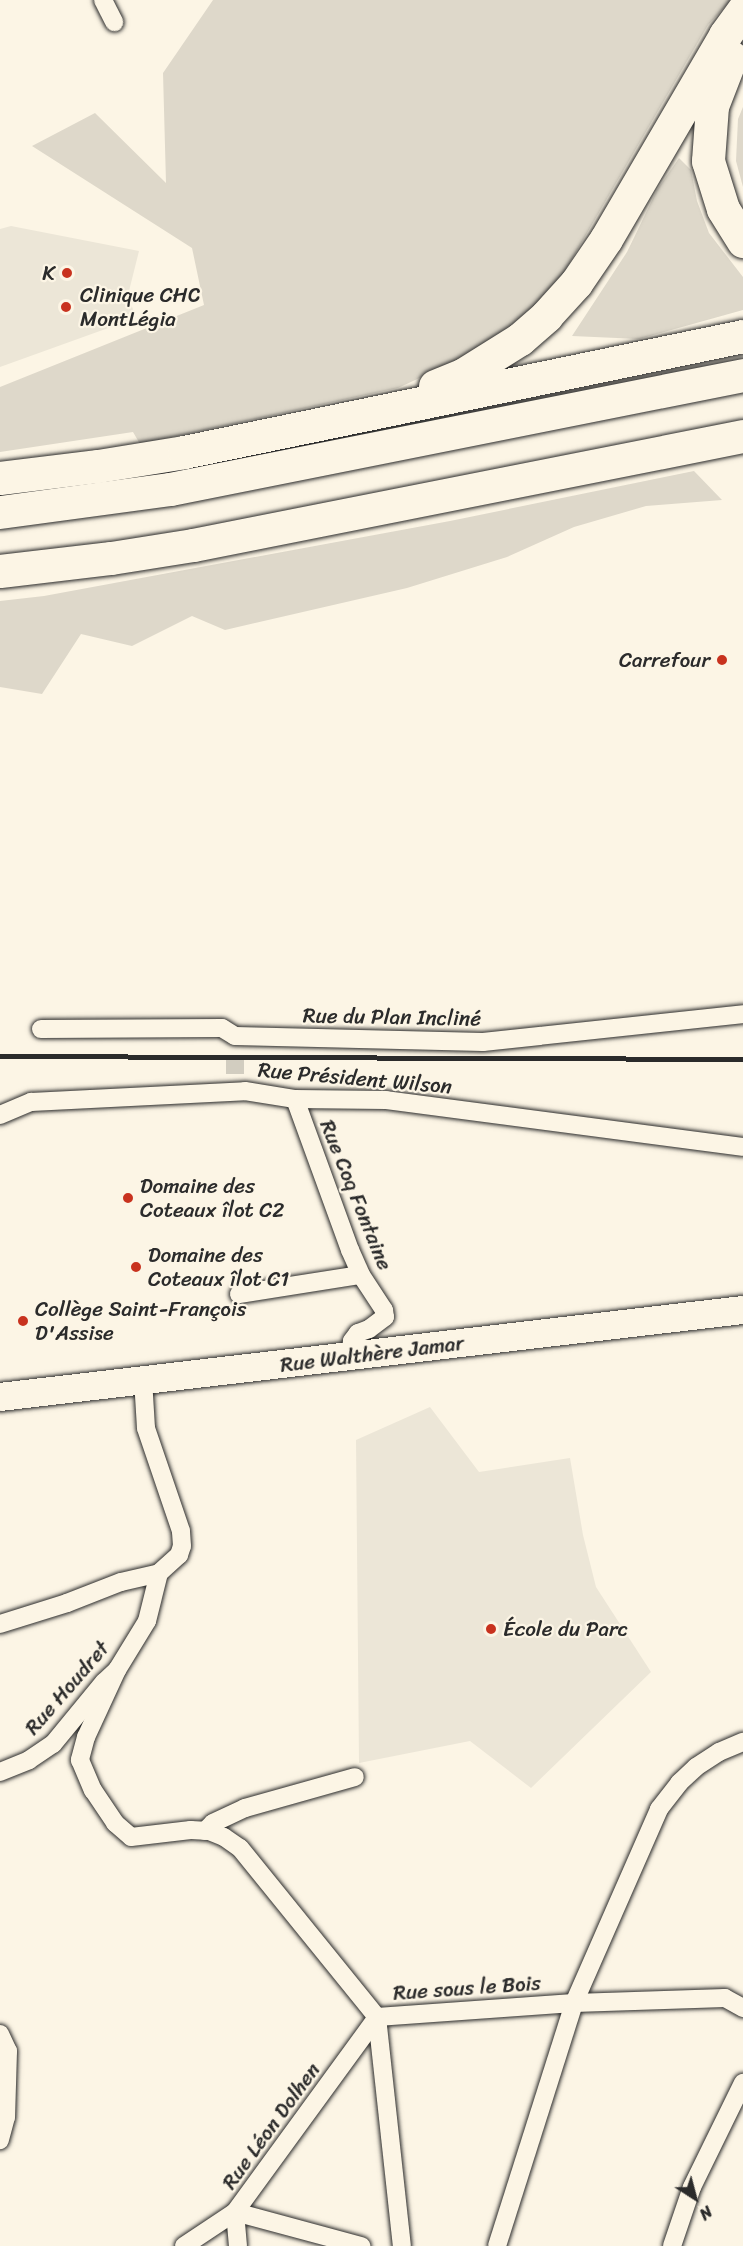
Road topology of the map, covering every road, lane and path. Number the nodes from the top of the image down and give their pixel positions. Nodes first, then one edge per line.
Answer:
1 (103, 0) edge
2 (743, 10) edge
3 (114, 22) dead end
4 (743, 39) edge
5 (743, 241) edge
6 (743, 336) edge
7 (743, 375) edge
8 (299, 428) junction
9 (743, 436) edge
10 (0, 478) edge
11 (0, 512) edge
12 (0, 571) edge
13 (736, 1015) edge
14 (41, 1029) dead end
15 (295, 1100) junction
16 (0, 1115) edge
17 (743, 1147) edge
18 (361, 1275) junction
19 (239, 1294) dead end
20 (743, 1310) edge
21 (350, 1357) junction
22 (143, 1379) junction
23 (0, 1397) edge
24 (159, 1573) junction
25 (0, 1624) edge
26 (117, 1670) junction
27 (743, 1743) edge
28 (0, 1772) edge
29 (355, 1777) dead end
30 (205, 1831) junction
31 (574, 2003) junction
32 (743, 2008) edge
33 (377, 2017) junction
34 (0, 2034) edge
35 (743, 2083) edge
36 (0, 2140) edge
37 (235, 2212) junction
38 (184, 2246) edge
39 (238, 2246) edge
40 (361, 2246) edge
41 (402, 2246) edge
42 (497, 2246) edge
43 (672, 2246) edge

1 - 3 street
2 - 8 highway
4 - 5 highway
6 - 8 highway
7 - 11 highway
8 - 10 highway
9 - 12 highway
13 - 14 street, Rue du Plan Incliné
15 - 16 street, Rue Président Wilson
15 - 17 street, Rue Président Wilson
15 - 18 street, Rue Coq Fontaine
18 - 19 street
18 - 21 street, Rue Coq Fontaine
20 - 21 main road, Rue Walthère Jamar
21 - 22 main road, Rue Walthère Jamar
22 - 23 main road, Rue Walthère Jamar
22 - 24 street
24 - 25 street
24 - 26 street, Rue Houdret
26 - 28 street, Rue Houdret
26 - 30 street, Rue sous le Bois
27 - 31 street
29 - 30 street, Rue sous le Bois
30 - 33 street, Rue sous le Bois
31 - 32 street, Rue sous le Bois
31 - 33 street, Rue sous le Bois
31 - 42 street
33 - 37 street, Rue Léon Dolhen
33 - 41 street
34 - 36 street
35 - 43 street
37 - 38 street, Rue Léon Dolhen
37 - 39 street
37 - 40 street

